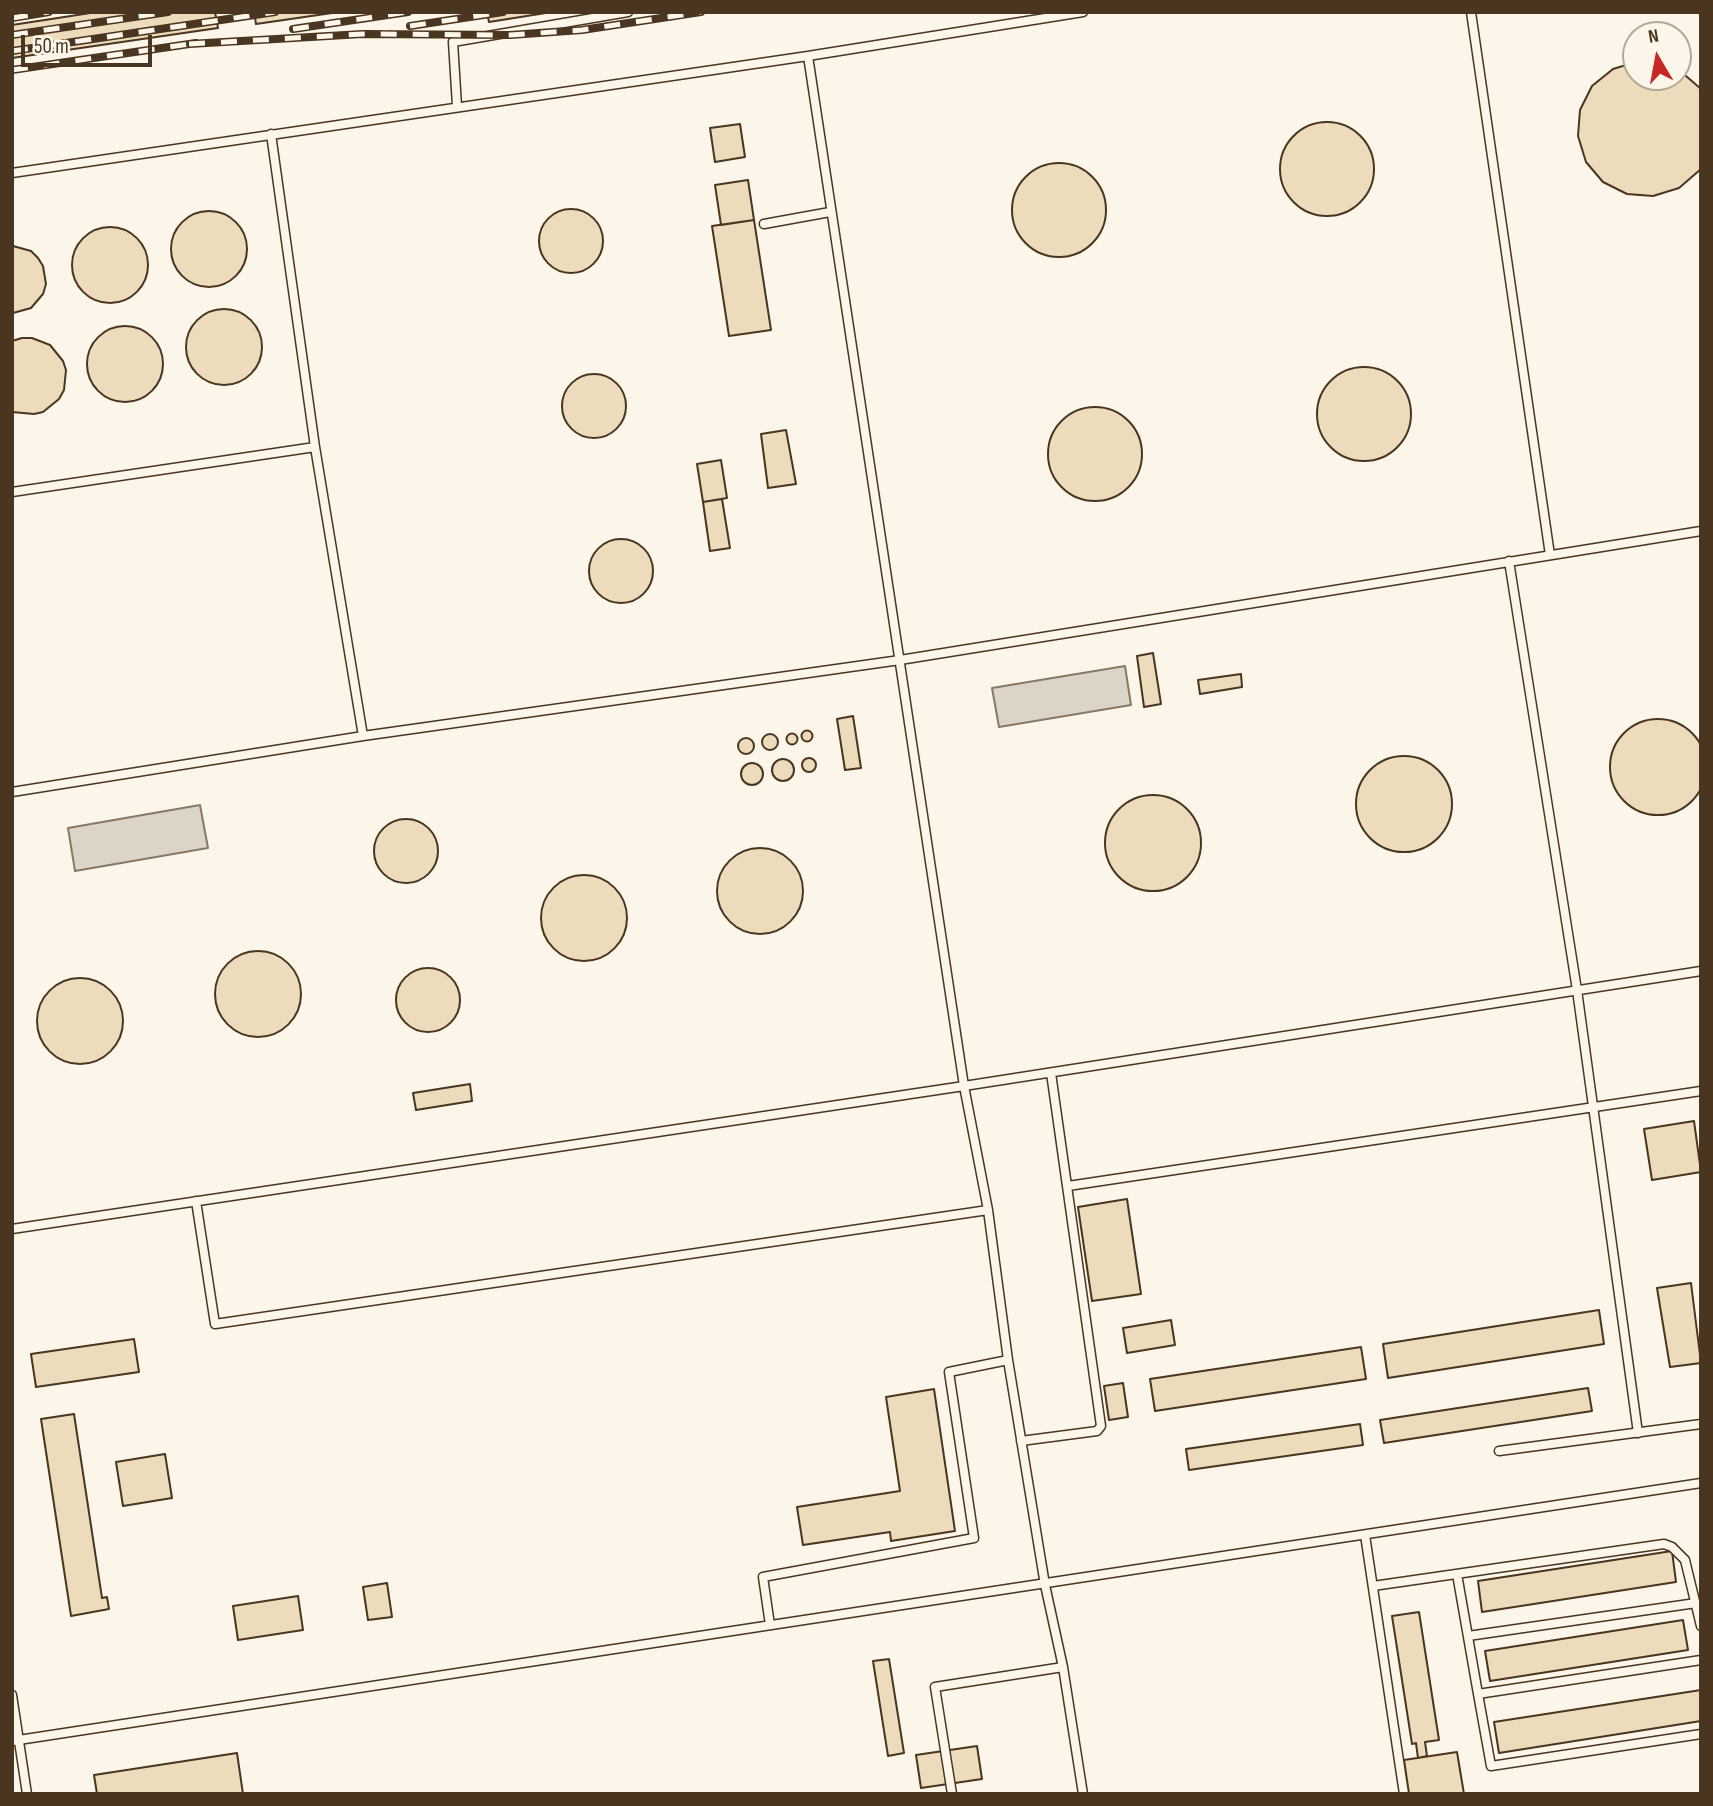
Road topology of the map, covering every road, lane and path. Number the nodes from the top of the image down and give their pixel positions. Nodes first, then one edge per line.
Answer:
1 (628, 12) edge
2 (1083, 12) edge
3 (1471, 12) edge
4 (808, 56) junction
5 (457, 106) junction
6 (271, 135) junction
7 (12, 173) edge
8 (830, 212) junction
9 (764, 223) dead end
10 (315, 447) junction
11 (12, 492) edge
12 (1701, 531) edge
13 (1550, 555) junction
14 (1509, 561) junction
15 (900, 660) junction
16 (363, 736) junction
17 (12, 792) edge
18 (1701, 971) edge
19 (1577, 990) junction
20 (1051, 1073) junction
21 (964, 1086) junction
22 (1701, 1091) edge
23 (1593, 1107) junction
24 (1068, 1186) junction
25 (196, 1201) junction
26 (988, 1210) junction
27 (12, 1229) edge
28 (1008, 1360) junction
29 (1701, 1424) edge
30 (1638, 1433) junction
31 (1021, 1441) junction
32 (1499, 1451) dead end
33 (1701, 1483) edge
34 (1366, 1535) junction
35 (1457, 1574) junction
36 (1045, 1585) junction
37 (1373, 1586) junction
38 (1696, 1603) junction
39 (770, 1625) junction
40 (1701, 1626) edge
41 (1468, 1636) junction
42 (1701, 1660) edge
43 (1063, 1667) junction
44 (12, 1695) edge
45 (1478, 1695) junction
46 (1701, 1734) edge
47 (16, 1741) edge
48 (27, 1794) edge
49 (951, 1794) edge
50 (1083, 1794) edge
51 (1405, 1794) edge

1 - 5 lane
2 - 4 lane
3 - 13 lane
4 - 5 lane
4 - 8 lane
5 - 6 lane
6 - 7 lane
6 - 10 lane
8 - 9 lane
8 - 15 lane
10 - 11 lane
10 - 16 lane
12 - 13 lane
13 - 14 lane
14 - 15 lane
14 - 19 lane
15 - 16 lane
15 - 21 lane
16 - 17 lane
18 - 19 lane
19 - 20 lane
19 - 23 lane
20 - 21 lane
20 - 24 lane
21 - 25 lane
21 - 26 lane
22 - 23 lane
23 - 24 lane
23 - 30 lane
24 - 31 lane
25 - 26 lane
25 - 27 lane
26 - 28 lane
28 - 31 lane
28 - 39 lane
29 - 30 lane
30 - 32 lane
31 - 36 lane
33 - 34 lane
34 - 36 lane
34 - 37 lane
35 - 37 lane
35 - 38 lane
35 - 41 lane
36 - 39 lane
36 - 43 lane
37 - 51 lane
38 - 40 lane
38 - 41 lane
39 - 47 lane
41 - 45 lane
42 - 45 lane
43 - 49 lane
43 - 50 lane
44 - 47 lane
45 - 46 lane
47 - 48 lane

